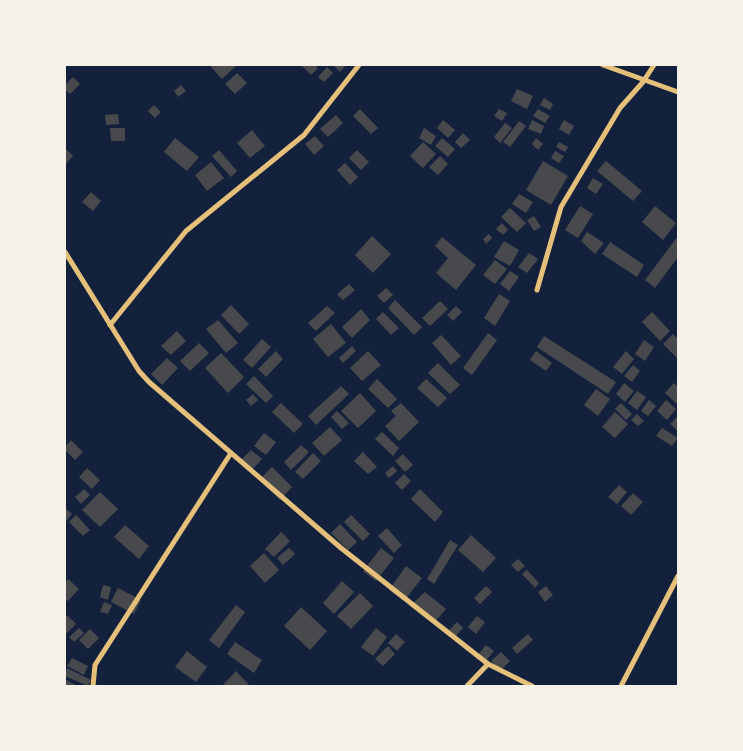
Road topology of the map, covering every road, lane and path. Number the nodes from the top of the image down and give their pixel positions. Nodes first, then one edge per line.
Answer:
1 (359, 65) edge
2 (603, 65) edge
3 (654, 65) edge
4 (644, 80) junction
5 (678, 92) edge
6 (66, 256) edge
7 (537, 290) dead end
8 (110, 325) junction
9 (231, 452) junction
10 (678, 576) edge
11 (488, 664) junction
12 (93, 686) edge
13 (467, 686) edge
14 (532, 686) edge
15 (621, 686) edge

1 - 8 street
2 - 4 street
3 - 4 street
4 - 5 street
4 - 7 street
6 - 8 street
8 - 9 street
9 - 11 street
9 - 12 street
10 - 15 street
11 - 13 street
11 - 14 street

